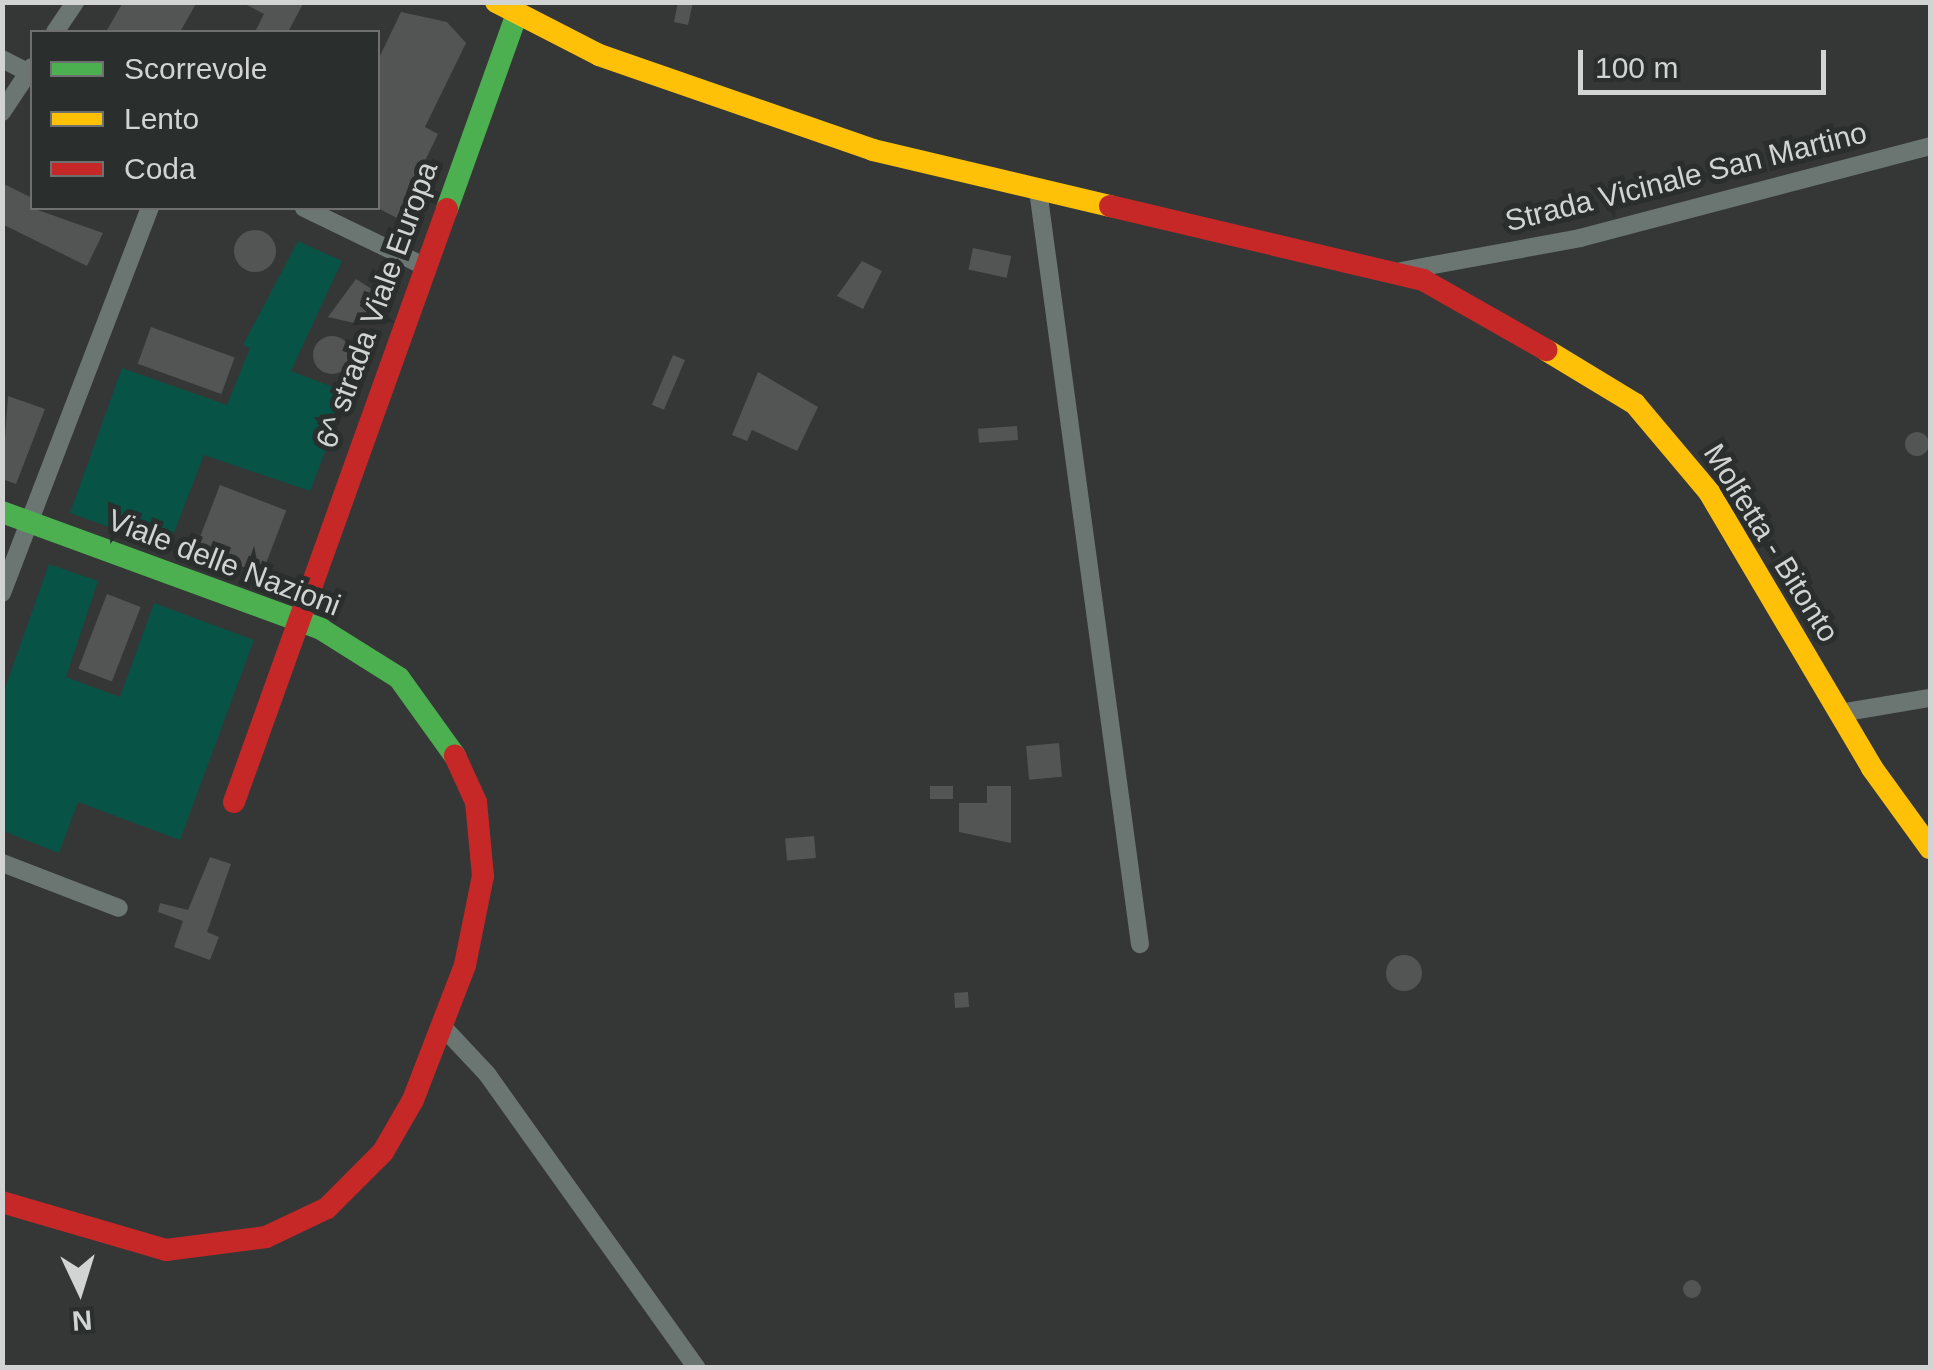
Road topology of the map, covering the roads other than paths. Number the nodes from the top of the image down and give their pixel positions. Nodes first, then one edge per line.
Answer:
1 (75, 2) edge
2 (507, 8) edge
3 (56, 30) edge
4 (2, 59) edge
5 (30, 71) edge
6 (30, 72) edge
7 (2, 112) edge
8 (1930, 146) edge
9 (1038, 190) junction
10 (149, 210) edge
11 (308, 210) edge
12 (422, 265) junction
13 (1397, 272) junction
14 (2, 512) edge
15 (29, 522) junction
16 (2, 594) edge
17 (297, 619) junction
18 (1930, 698) edge
19 (1840, 713) junction
20 (234, 802) dead end
21 (1930, 848) edge
22 (2, 863) edge
23 (119, 908) dead end
24 (1140, 944) dead end
25 (442, 1026) junction
26 (2, 1202) edge
27 (696, 1368) edge

1 - 3 street
2 - 9 street, Molfetta - Bitonto
2 - 12 street, 6^ strada Viale Europa
4 - 5 street
6 - 7 street
8 - 13 street, Strada Vicinale San Martino
9 - 13 street, Molfetta - Bitonto
9 - 24 street
10 - 15 street
11 - 12 street
12 - 17 street, 6^ strada Viale Europa
13 - 19 street, Molfetta - Bitonto
14 - 15 street, Viale delle Nazioni
15 - 16 street
15 - 17 street, Viale delle Nazioni
17 - 20 street, 6^ strada Viale Europa
17 - 25 street, Viale delle Nazioni
18 - 19 street
19 - 21 street, Molfetta - Bitonto
22 - 23 street
25 - 26 street, Viale delle Nazioni
25 - 27 street

